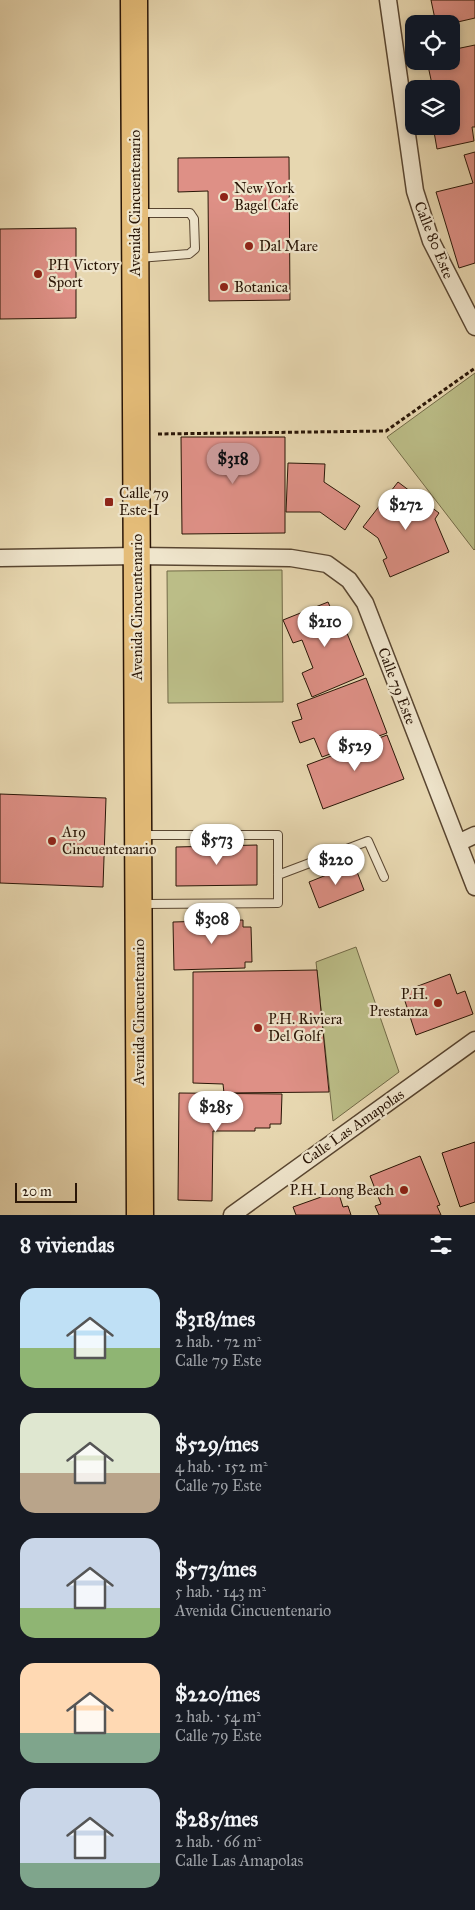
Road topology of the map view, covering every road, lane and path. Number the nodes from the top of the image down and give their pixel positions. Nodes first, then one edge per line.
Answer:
1 (134, 0) edge
2 (388, 0) edge
3 (134, 213) junction
4 (135, 259) junction
5 (475, 326) edge
6 (475, 368) edge
7 (158, 434) dead end
8 (137, 556) junction
9 (0, 558) edge
10 (138, 835) junction
11 (475, 835) edge
12 (458, 843) junction
13 (278, 874) junction
14 (384, 877) dead end
15 (475, 887) edge
16 (139, 904) junction
17 (475, 1040) edge
18 (140, 1215) edge
19 (232, 1215) edge

1 - 3 main road, Avenida Cincuentenario
2 - 5 street, Calle 80 Este
3 - 4 main road, Avenida Cincuentenario
3 - 4 lane
4 - 8 main road, Avenida Cincuentenario
6 - 7 path
8 - 9 street, Calle 79 Este
8 - 10 main road, Avenida Cincuentenario
8 - 12 street, Calle 79 Este
10 - 13 lane
10 - 16 main road, Avenida Cincuentenario
11 - 12 street
12 - 15 street, Calle 79 Este
13 - 14 lane
13 - 16 lane
16 - 18 main road, Avenida Cincuentenario
17 - 19 street, Calle Las Amapolas

